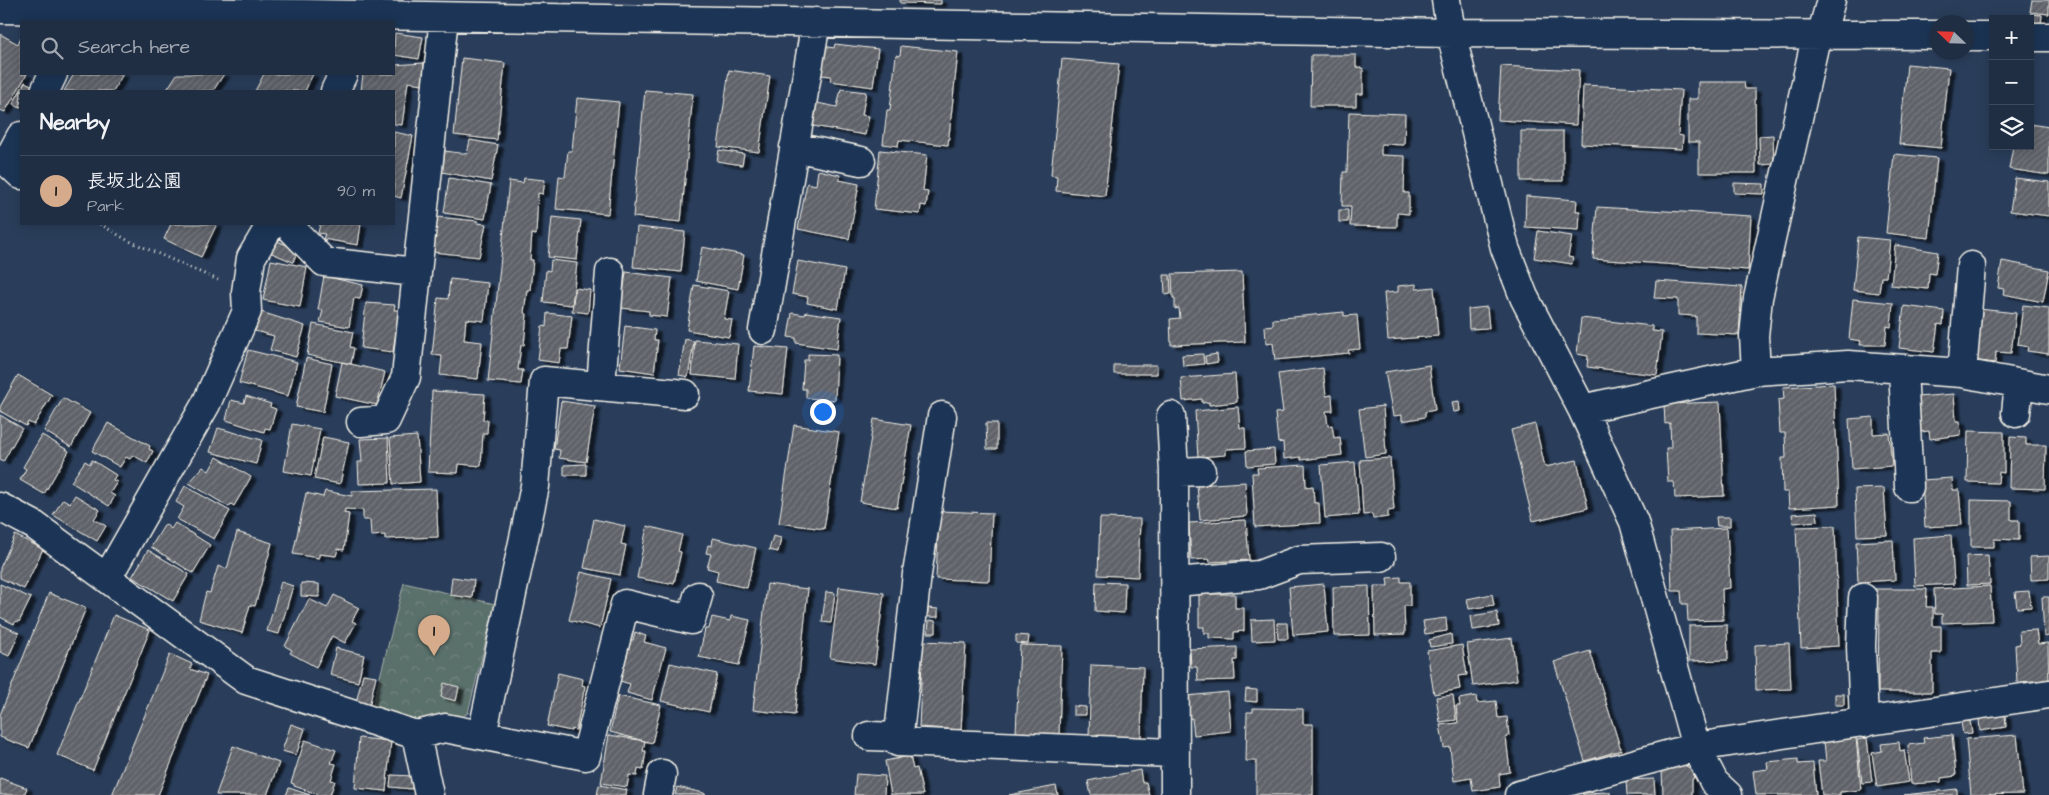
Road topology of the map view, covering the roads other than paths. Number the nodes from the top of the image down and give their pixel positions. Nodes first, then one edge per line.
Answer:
1 (1446, 0) edge
2 (1831, 0) edge
3 (0, 9) edge
4 (559, 9) edge
5 (371, 12) edge
6 (74, 16) edge
7 (444, 17) junction
8 (816, 22) junction
9 (1451, 33) junction
10 (1820, 33) junction
11 (1929, 35) edge
12 (1974, 36) edge
13 (1989, 36) edge
14 (2034, 37) edge
15 (2049, 37) edge
16 (53, 75) edge
17 (343, 75) edge
18 (45, 90) edge
19 (335, 90) edge
20 (20, 138) edge
21 (794, 147) junction
22 (861, 161) dead end
23 (20, 174) edge
24 (270, 225) edge
25 (288, 225) edge
26 (1971, 266) dead end
27 (416, 272) junction
28 (610, 272) dead end
29 (763, 330) dead end
30 (1903, 369) junction
31 (1756, 371) junction
32 (1962, 373) junction
33 (2019, 384) junction
34 (601, 385) junction
35 (2049, 389) edge
36 (685, 394) dead end
37 (1582, 410) junction
38 (2016, 413) dead end
39 (942, 416) dead end
40 (1171, 416) dead end
41 (361, 422) dead end
42 (1201, 471) dead end
43 (1174, 472) junction
44 (1909, 487) dead end
45 (0, 507) edge
46 (1381, 557) dead end
47 (107, 578) junction
48 (1175, 582) junction
49 (1863, 598) dead end
50 (692, 619) dead end
51 (2049, 694) edge
52 (1864, 723) junction
53 (416, 735) junction
54 (482, 735) junction
55 (868, 736) dead end
56 (899, 737) junction
57 (1696, 748) junction
58 (1173, 753) junction
59 (1555, 790) edge
60 (429, 795) edge
61 (1175, 795) edge
62 (1518, 795) edge
63 (1728, 795) edge

1 - 9 street
2 - 10 street
3 - 6 street
4 - 7 street
4 - 8 street
5 - 6 street
5 - 7 street
7 - 27 street
8 - 9 street
8 - 21 street
9 - 10 street
9 - 37 street
10 - 11 street
10 - 31 street
12 - 13 street
14 - 15 street
16 - 18 street
17 - 19 street
20 - 23 street
21 - 22 street
21 - 29 street
24 - 47 street
25 - 27 street
26 - 32 street
27 - 41 street
28 - 34 street
30 - 31 street
30 - 32 street
30 - 44 street
31 - 37 street
32 - 33 street
33 - 35 street
33 - 38 street
34 - 36 street
34 - 54 street
37 - 57 street
39 - 56 street
40 - 43 street
42 - 43 street
43 - 48 street
45 - 47 street
46 - 48 street
47 - 53 street
48 - 58 street
49 - 52 street
50 - 54 street
51 - 52 street
52 - 57 street
53 - 54 street
53 - 60 street
55 - 56 street
56 - 58 street
57 - 59 street
57 - 63 street
58 - 61 street
59 - 62 street

